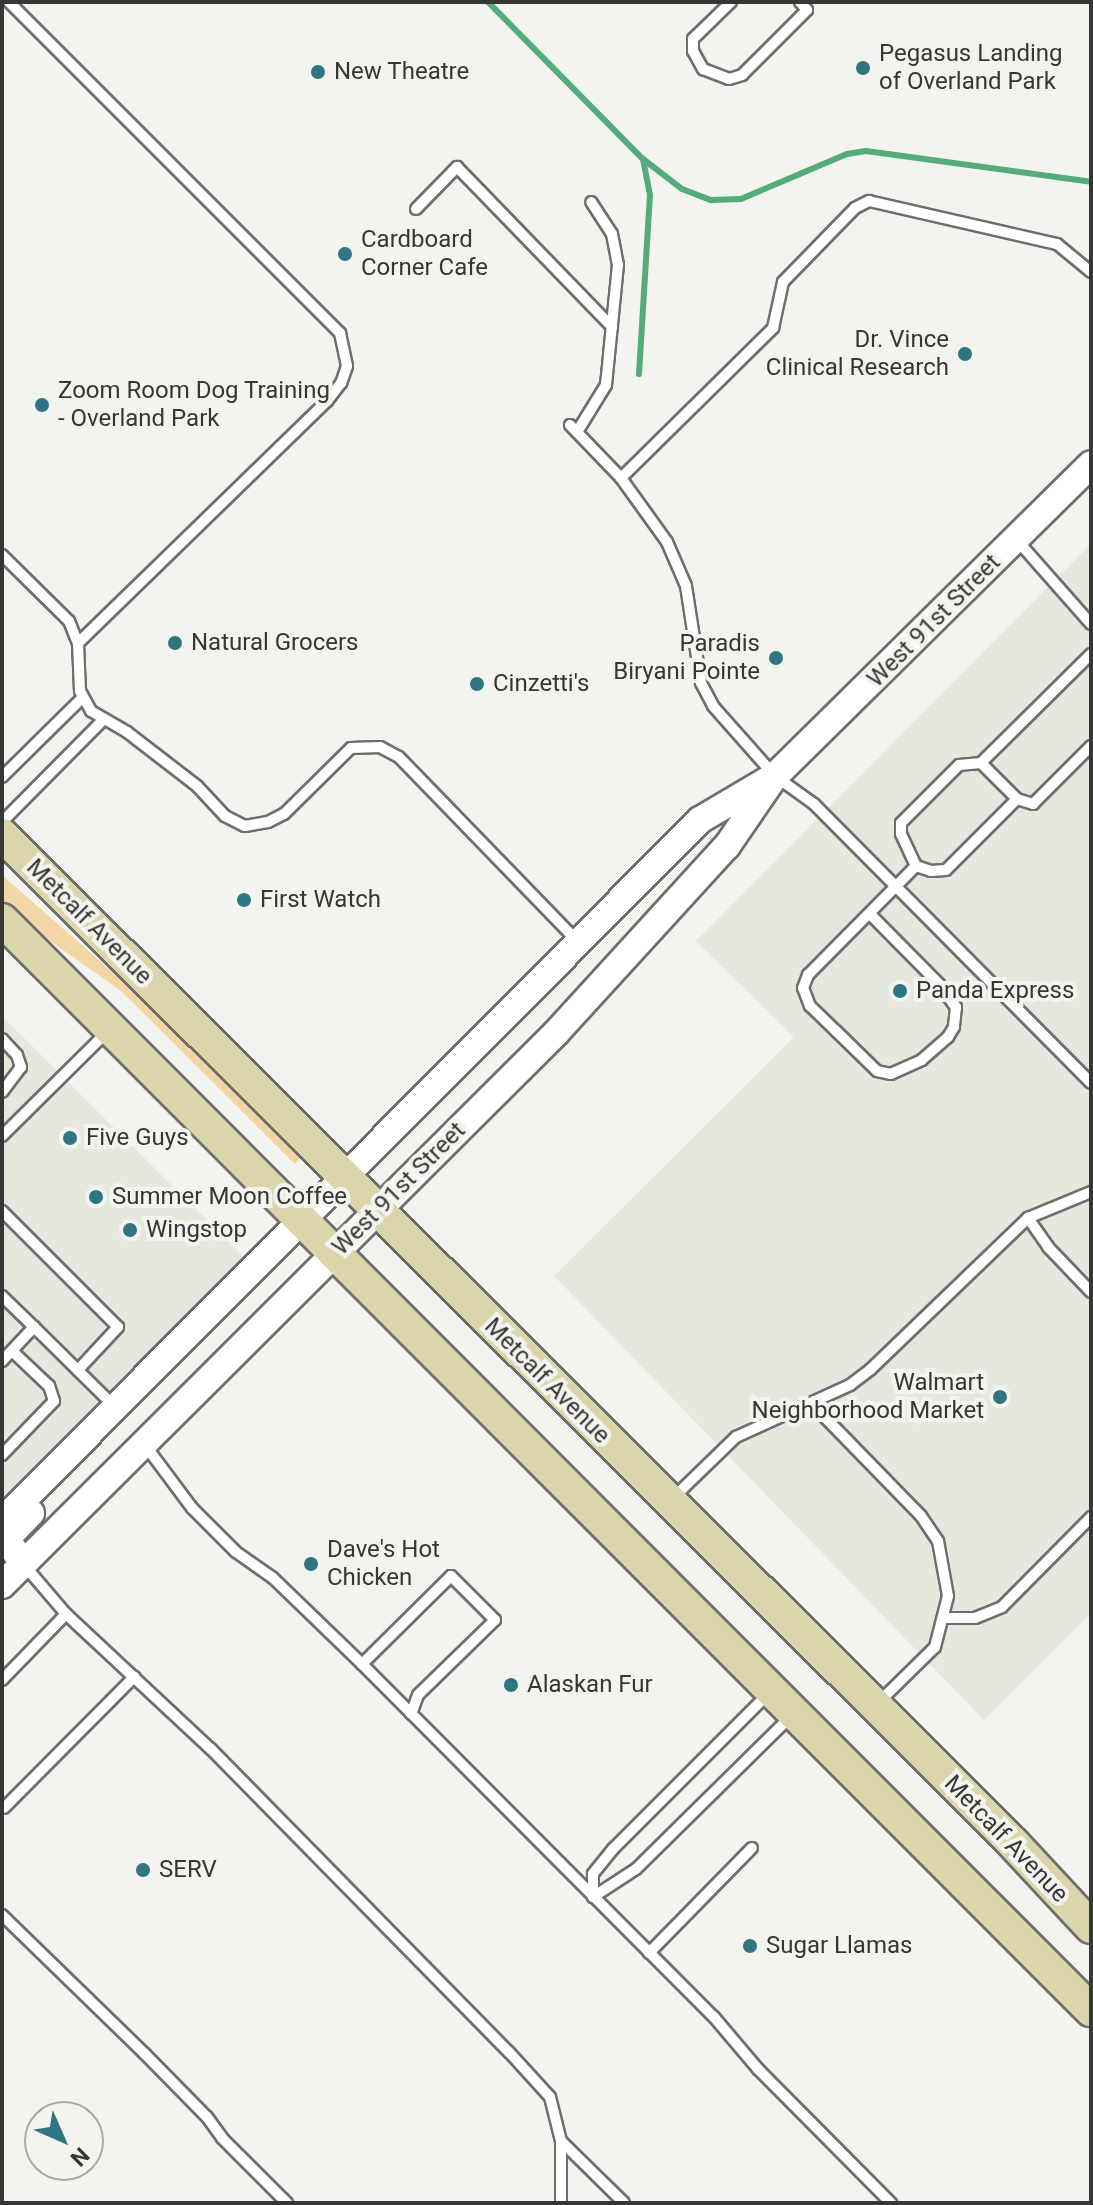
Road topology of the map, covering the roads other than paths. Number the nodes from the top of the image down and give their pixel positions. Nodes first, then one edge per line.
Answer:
1 (9, 2) edge
2 (731, 2) edge
3 (800, 2) edge
4 (591, 202) dead end
5 (416, 209) dead end
6 (1091, 272) edge
7 (612, 327) junction
8 (1091, 464) edge
9 (621, 478) junction
10 (1016, 539) junction
11 (2, 555) edge
12 (1091, 624) edge
13 (78, 643) junction
14 (1091, 654) edge
15 (83, 697) junction
16 (104, 719) junction
17 (1091, 746) edge
18 (981, 763) junction
19 (775, 776) junction
20 (2, 777) edge
21 (1017, 799) junction
22 (2, 822) edge
23 (2, 835) edge
24 (916, 866) junction
25 (896, 886) junction
26 (870, 914) junction
27 (2, 920) edge
28 (578, 942) junction
29 (110, 1029) junction
30 (2, 1039) edge
31 (1091, 1083) edge
32 (4, 1088) edge
33 (2, 1136) edge
34 (343, 1178) junction
35 (1091, 1192) edge
36 (2, 1211) edge
37 (377, 1213) junction
38 (1028, 1218) junction
39 (302, 1221) junction
40 (334, 1253) junction
41 (1091, 1292) edge
42 (2, 1296) edge
43 (34, 1327) junction
44 (12, 1351) junction
45 (2, 1361) edge
46 (78, 1370) junction
47 (812, 1404) junction
48 (115, 1407) junction
49 (82, 1440) junction
50 (145, 1444) junction
51 (2, 1455) edge
52 (669, 1502) junction
53 (1091, 1517) edge
54 (2, 1521) edge
55 (24, 1564) junction
56 (2, 1585) edge
57 (66, 1614) junction
58 (944, 1618) junction
59 (362, 1664) junction
60 (134, 1677) junction
61 (2, 1680) edge
62 (782, 1702) junction
63 (876, 1706) junction
64 (411, 1714) junction
65 (3, 1808) edge
66 (752, 1848) dead end
67 (593, 1897) junction
68 (2, 1915) edge
69 (1091, 1927) edge
70 (649, 1953) junction
71 (1091, 2010) edge
72 (561, 2141) junction
73 (287, 2203) edge
74 (561, 2203) edge
75 (624, 2203) edge
76 (891, 2203) edge

1 - 13 lane
2 - 3 lane
4 - 7 lane
5 - 7 lane
6 - 9 lane
7 - 9 lane
8 - 10 street, West 91st Street
9 - 19 lane
10 - 12 lane
10 - 19 street, West 91st Street
11 - 13 lane
13 - 15 lane
14 - 18 lane
15 - 16 lane
15 - 20 lane
16 - 22 lane
16 - 28 lane
17 - 21 lane
18 - 21 lane
18 - 24 lane
19 - 25 lane
19 - 28 street, West 91st Street
19 - 37 street, West 91st Street
21 - 24 lane
23 - 34 main road, Metcalf Avenue
24 - 25 lane
25 - 26 lane
25 - 31 lane
26 - 26 lane
27 - 29 main road
28 - 34 street, West 91st Street
29 - 33 lane
29 - 39 main road
30 - 32 lane
34 - 37 main road, Metcalf Avenue
34 - 39 street, West 91st Street
35 - 38 lane
36 - 46 lane
37 - 40 street, West 91st Street
37 - 52 main road, Metcalf Avenue
38 - 41 lane
38 - 47 lane
39 - 40 main road
39 - 48 street, West 91st Street
40 - 50 street, West 91st Street
40 - 62 main road
42 - 43 lane
43 - 44 lane
43 - 46 lane
44 - 45 lane
44 - 51 lane
46 - 48 lane
47 - 52 lane
47 - 58 lane
48 - 49 street, West 91st Street
49 - 54 street, West 91st Street
49 - 55 street
50 - 55 street, West 91st Street
50 - 59 lane
52 - 63 main road, Metcalf Avenue
53 - 58 lane
55 - 56 street, West 91st Street
55 - 57 lane
57 - 60 lane
57 - 61 lane
58 - 63 lane
59 - 64 lane
59 - 64 lane
60 - 65 lane
60 - 72 lane
62 - 67 lane
62 - 67 lane
62 - 71 main road
63 - 69 main road, Metcalf Avenue
64 - 67 lane
66 - 70 lane
67 - 70 lane
68 - 73 lane
70 - 76 lane
72 - 74 lane
72 - 75 lane

